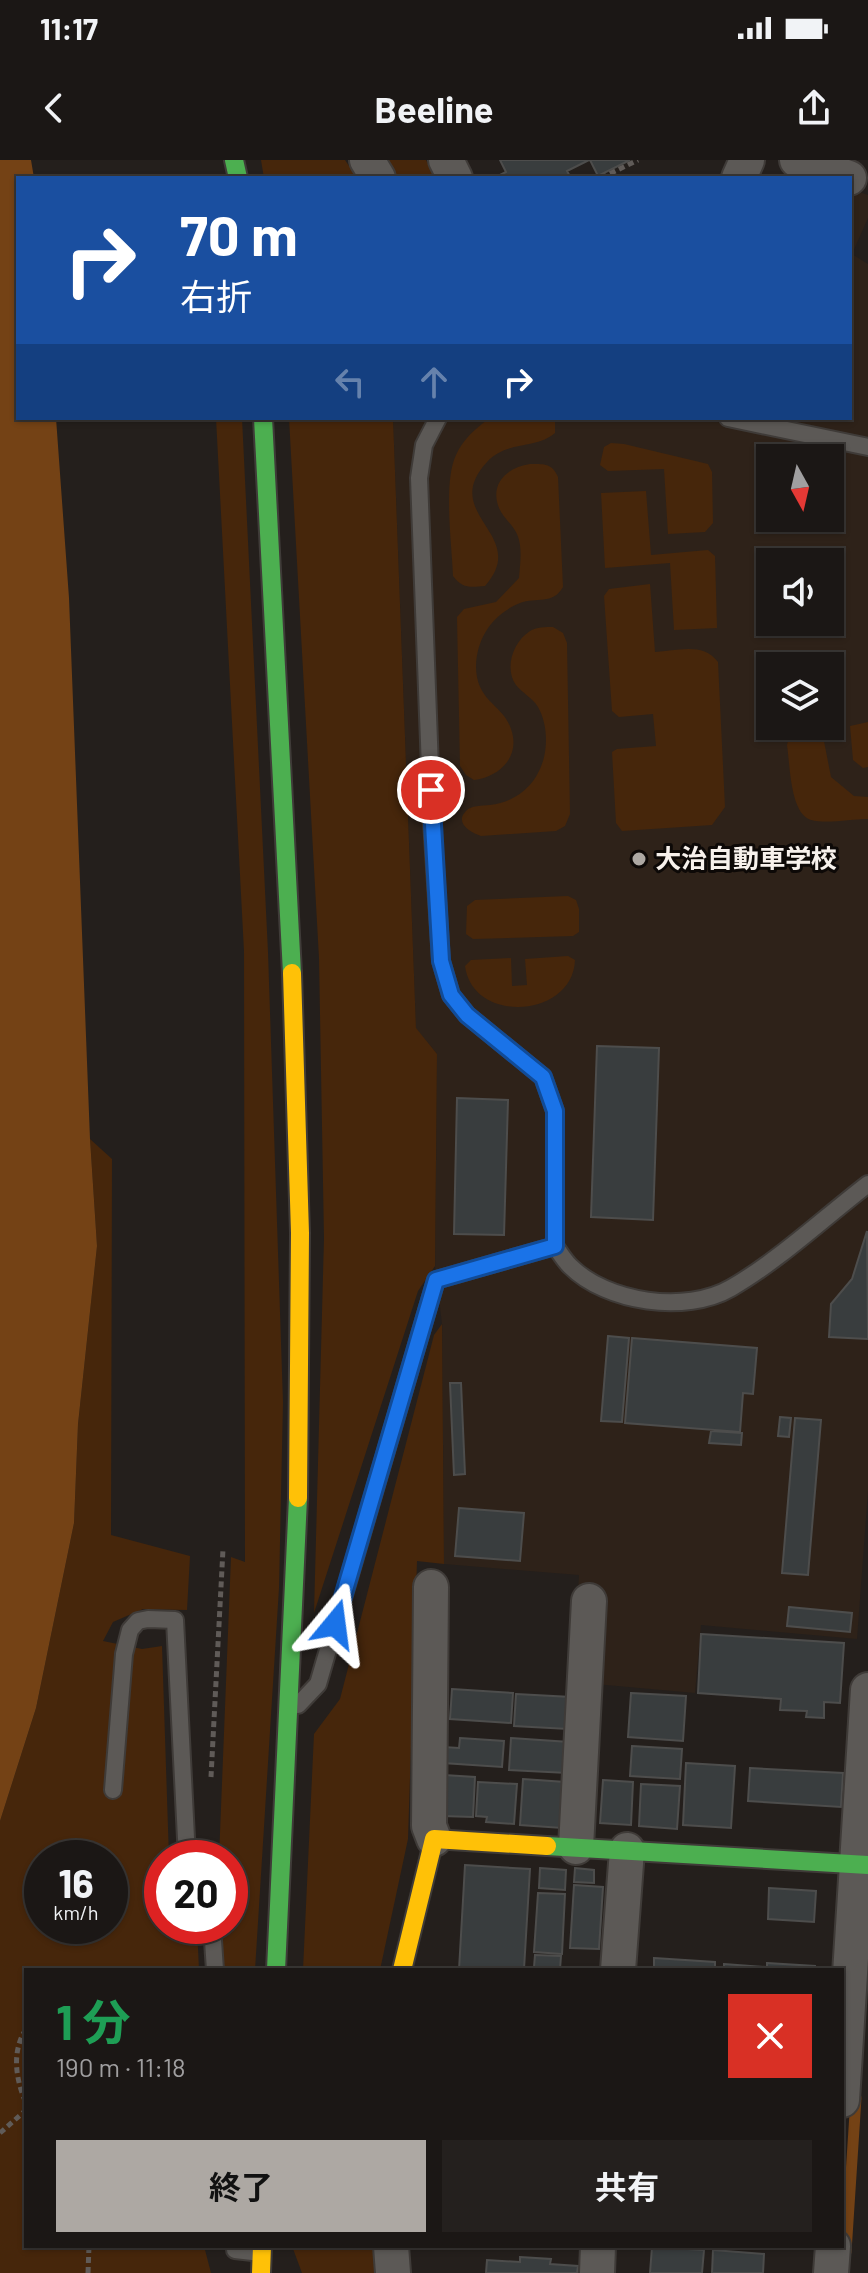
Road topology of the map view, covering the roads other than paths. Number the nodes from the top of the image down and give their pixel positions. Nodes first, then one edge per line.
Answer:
1 (797, 160) edge
2 (844, 176) edge
3 (263, 420) edge
4 (437, 420) edge
5 (738, 420) edge
6 (868, 447) edge
7 (868, 1184) edge
8 (555, 1246) junction
9 (431, 1587) dead end
10 (589, 1601) dead end
11 (868, 1690) edge
12 (291, 1712) junction
13 (113, 1790) dead end
14 (434, 1839) junction
15 (186, 1840) edge
16 (576, 1847) junction
17 (627, 1850) junction
18 (862, 1865) edge
19 (213, 1944) edge
20 (215, 1968) edge
21 (276, 1968) edge
22 (402, 1968) edge
23 (618, 1968) edge
24 (844, 2076) edge
25 (235, 2248) edge
26 (391, 2248) edge
27 (598, 2248) edge
28 (833, 2248) edge
29 (262, 2250) edge
30 (261, 2273) edge
31 (393, 2273) edge
32 (597, 2273) edge
33 (831, 2273) edge

1 - 2 street
3 - 12 street
4 - 8 lane
5 - 6 lane
7 - 8 lane
8 - 12 lane
9 - 14 street
10 - 16 street
11 - 18 street
12 - 21 street
13 - 15 lane
14 - 16 street
14 - 22 street
16 - 17 street
17 - 18 street
17 - 23 street
18 - 24 street
19 - 20 lane
25 - 29 lane
26 - 31 street
27 - 32 street
28 - 33 street
29 - 30 street

